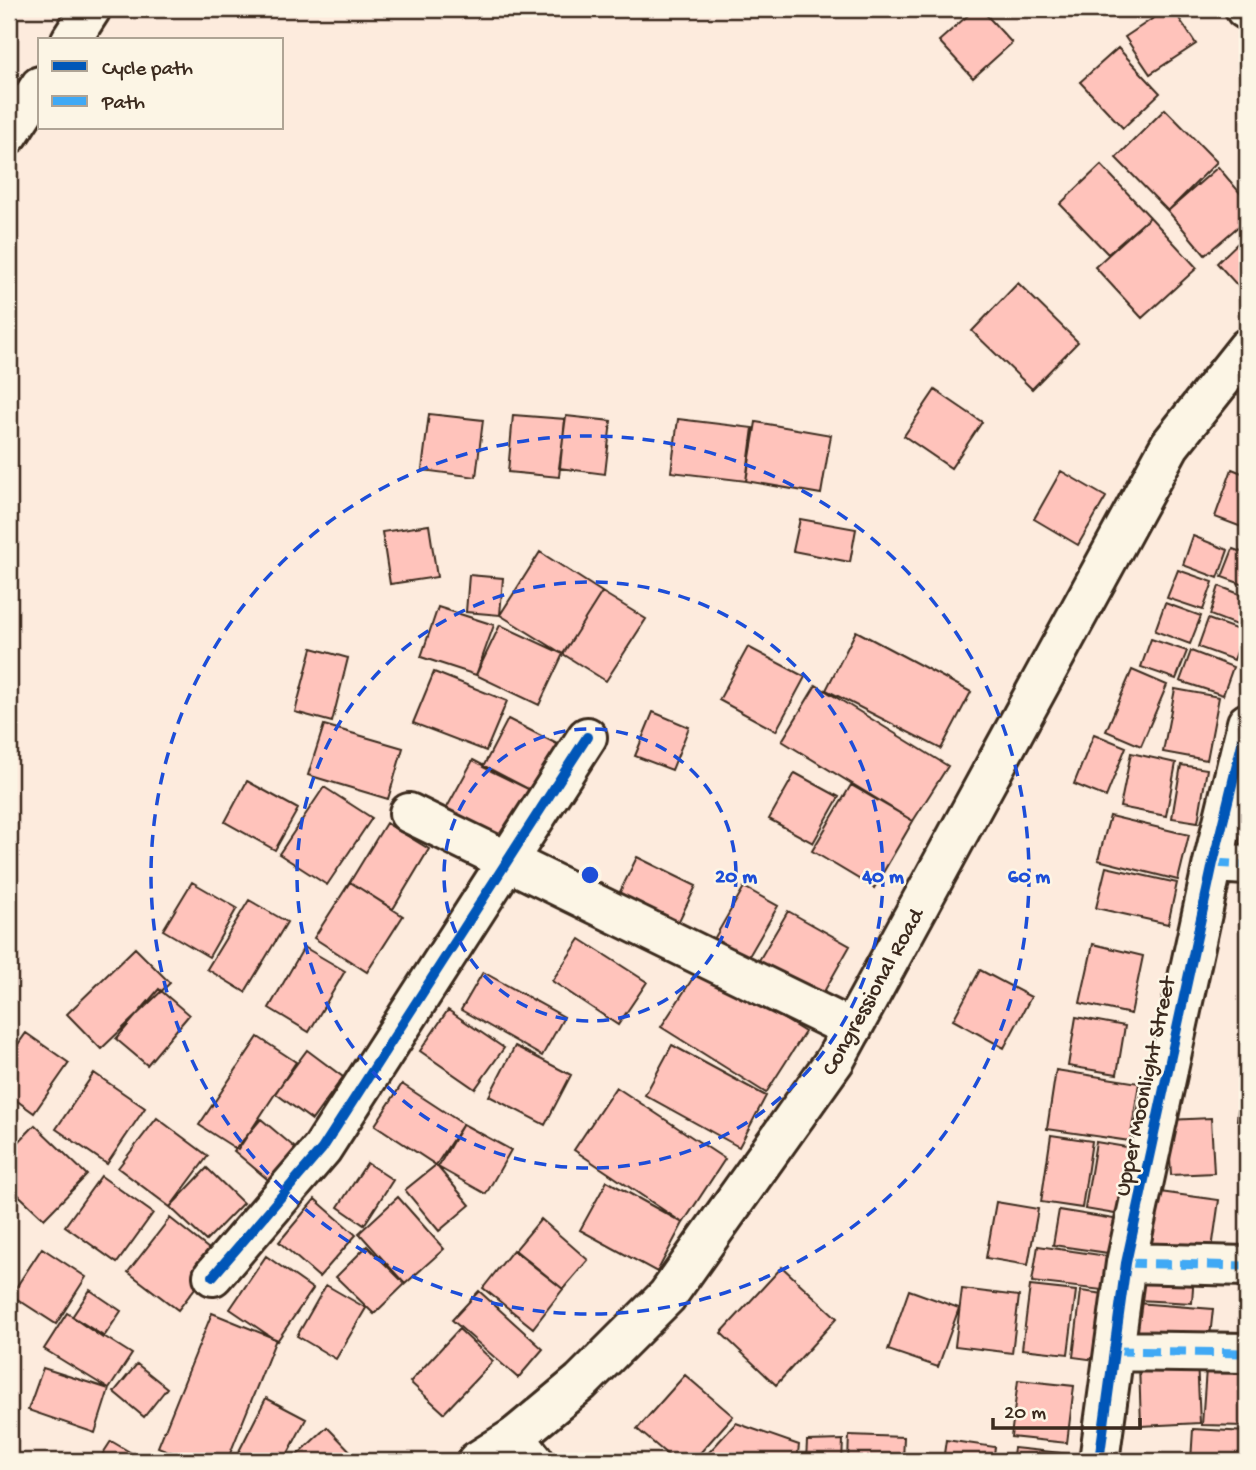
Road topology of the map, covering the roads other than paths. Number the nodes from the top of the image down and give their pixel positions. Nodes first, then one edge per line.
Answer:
1 (91, 9) edge
2 (72, 38) edge
3 (38, 89) edge
4 (9, 134) edge
5 (1247, 348) edge
6 (1247, 723) edge
7 (587, 737) dead end
8 (409, 813) dead end
9 (506, 861) junction
10 (1230, 864) edge
11 (852, 1029) junction
12 (1126, 1263) junction
13 (1247, 1266) edge
14 (213, 1276) dead end
15 (1114, 1351) junction
16 (1247, 1353) edge
17 (525, 1449) edge
18 (477, 1461) edge
19 (1099, 1461) edge

1 - 2 street
3 - 4 street
5 - 11 street, Congressional Road
6 - 10 street, Upper Moonlight Street
7 - 9 street
8 - 9 street
9 - 11 street
9 - 14 street
10 - 12 street, Upper Moonlight Street
11 - 17 street, Congressional Road
12 - 13 street
12 - 15 street, Upper Moonlight Street
15 - 16 street
15 - 19 street, Upper Moonlight Street
17 - 18 street, Congressional Road

